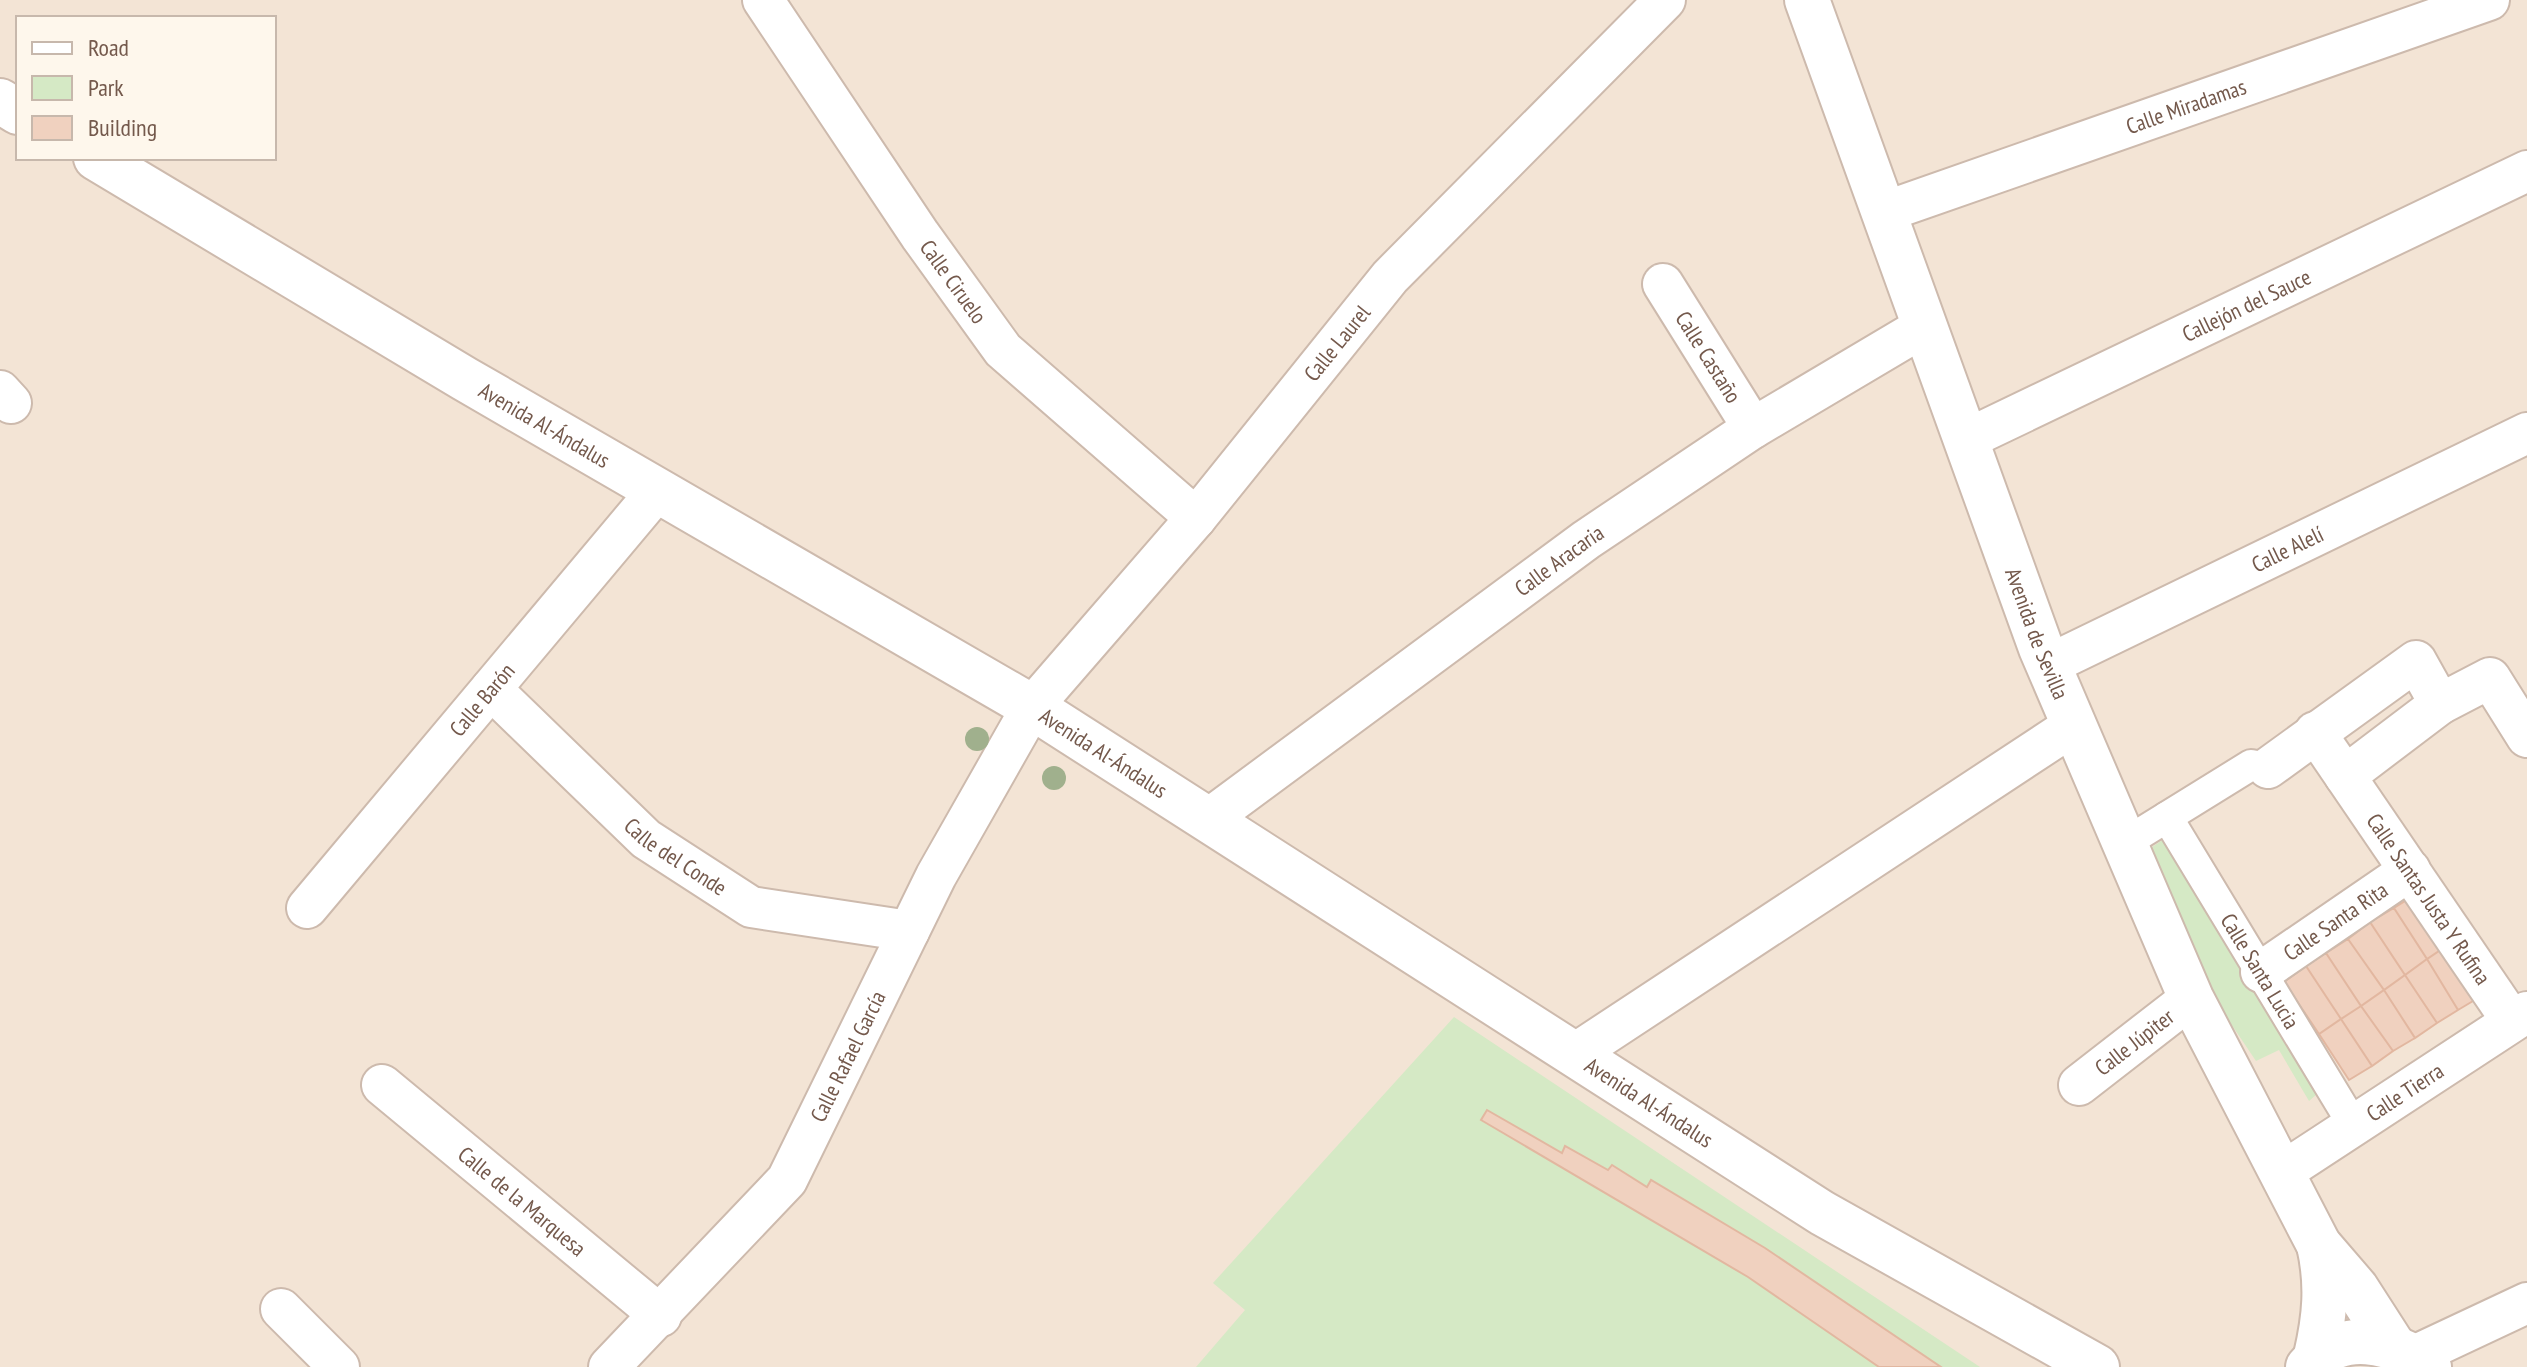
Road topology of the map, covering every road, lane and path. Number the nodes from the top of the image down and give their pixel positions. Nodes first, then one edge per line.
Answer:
1 (763, 0) edge
2 (1665, 0) edge
3 (1807, 0) edge
4 (2489, 0) edge
5 (99, 160) edge
6 (2527, 171) edge
7 (1884, 212) junction
8 (1663, 284) dead end
9 (1925, 326) junction
10 (1753, 428) junction
11 (2527, 433) edge
12 (1965, 440) junction
13 (657, 491) junction
14 (1196, 518) junction
15 (2048, 665) junction
16 (491, 689) junction
17 (2440, 704) junction
18 (1032, 707) junction
19 (2074, 725) junction
20 (2315, 732) junction
21 (2527, 737) edge
22 (2268, 768) joint
23 (2345, 776) junction
24 (2167, 817) junction
25 (1210, 818) junction
26 (2125, 843) junction
27 (2410, 870) junction
28 (307, 908) dead end
29 (909, 931) junction
30 (2261, 972) junction
31 (2191, 998) junction
32 (2520, 1017) edge
33 (1573, 1055) junction
34 (382, 1085) dead end
35 (2079, 1085) dead end
36 (2354, 1126) junction
37 (2281, 1173) junction
38 (2319, 1245) junction
39 (2527, 1303) edge
40 (281, 1309) dead end
41 (661, 1316) junction
42 (2411, 1356) edge
43 (2312, 1362) edge
44 (339, 1367) edge
45 (609, 1367) edge
46 (2097, 1367) edge

1 - 14 street, Calle Ciruelo
2 - 14 street, Calle Laurel
3 - 7 street, Avenida de Sevilla
4 - 7 street, Calle Miradamas
5 - 13 street, Avenida Al-Ándalus
6 - 12 street, Callejón del Sauce
7 - 9 street, Avenida de Sevilla
8 - 10 street, Calle Castaño
9 - 10 street, Calle Aracaria
9 - 12 street, Avenida de Sevilla
10 - 25 street, Calle Aracaria
11 - 15 street, Calle Alelí
12 - 15 street, Avenida de Sevilla
13 - 16 street, Calle Barón
13 - 18 street, Avenida Al-Ándalus
14 - 18 street, Calle Laurel
15 - 19 street, Avenida de Sevilla
16 - 28 street, Calle Barón
16 - 29 street, Calle del Conde
17 - 20 street
17 - 21 street
17 - 23 street
18 - 25 street, Avenida Al-Ándalus
18 - 29 street, Calle Rafael García
19 - 26 street, Avenida de Sevilla
19 - 33 street
20 - 22 street
20 - 23 street, Calle Santas Justa Y Rufina
22 - 24 street
23 - 27 street, Calle Santas Justa Y Rufina
24 - 26 street
24 - 30 street, Calle Santa Lucia
25 - 33 street, Avenida Al-Ándalus
26 - 31 street, Avenida de Sevilla
27 - 30 street, Calle Santa Rita
27 - 32 street, Calle Santas Justa Y Rufina
29 - 41 street, Calle Rafael García
30 - 36 street, Calle Santa Lucia
31 - 35 street, Calle Júpiter
31 - 37 street, Avenida de Sevilla
32 - 36 street, Calle Tierra
33 - 46 street, Avenida Al-Ándalus
34 - 41 street, Calle de la Marquesa
36 - 37 street, Calle Tierra
37 - 38 street, Avenida de Sevilla
38 - 42 street, Avenida de Sevilla
38 - 43 street, Avenida de Sevilla
39 - 42 street
40 - 44 street
41 - 45 street, Calle Rafael García
42 - 43 street

